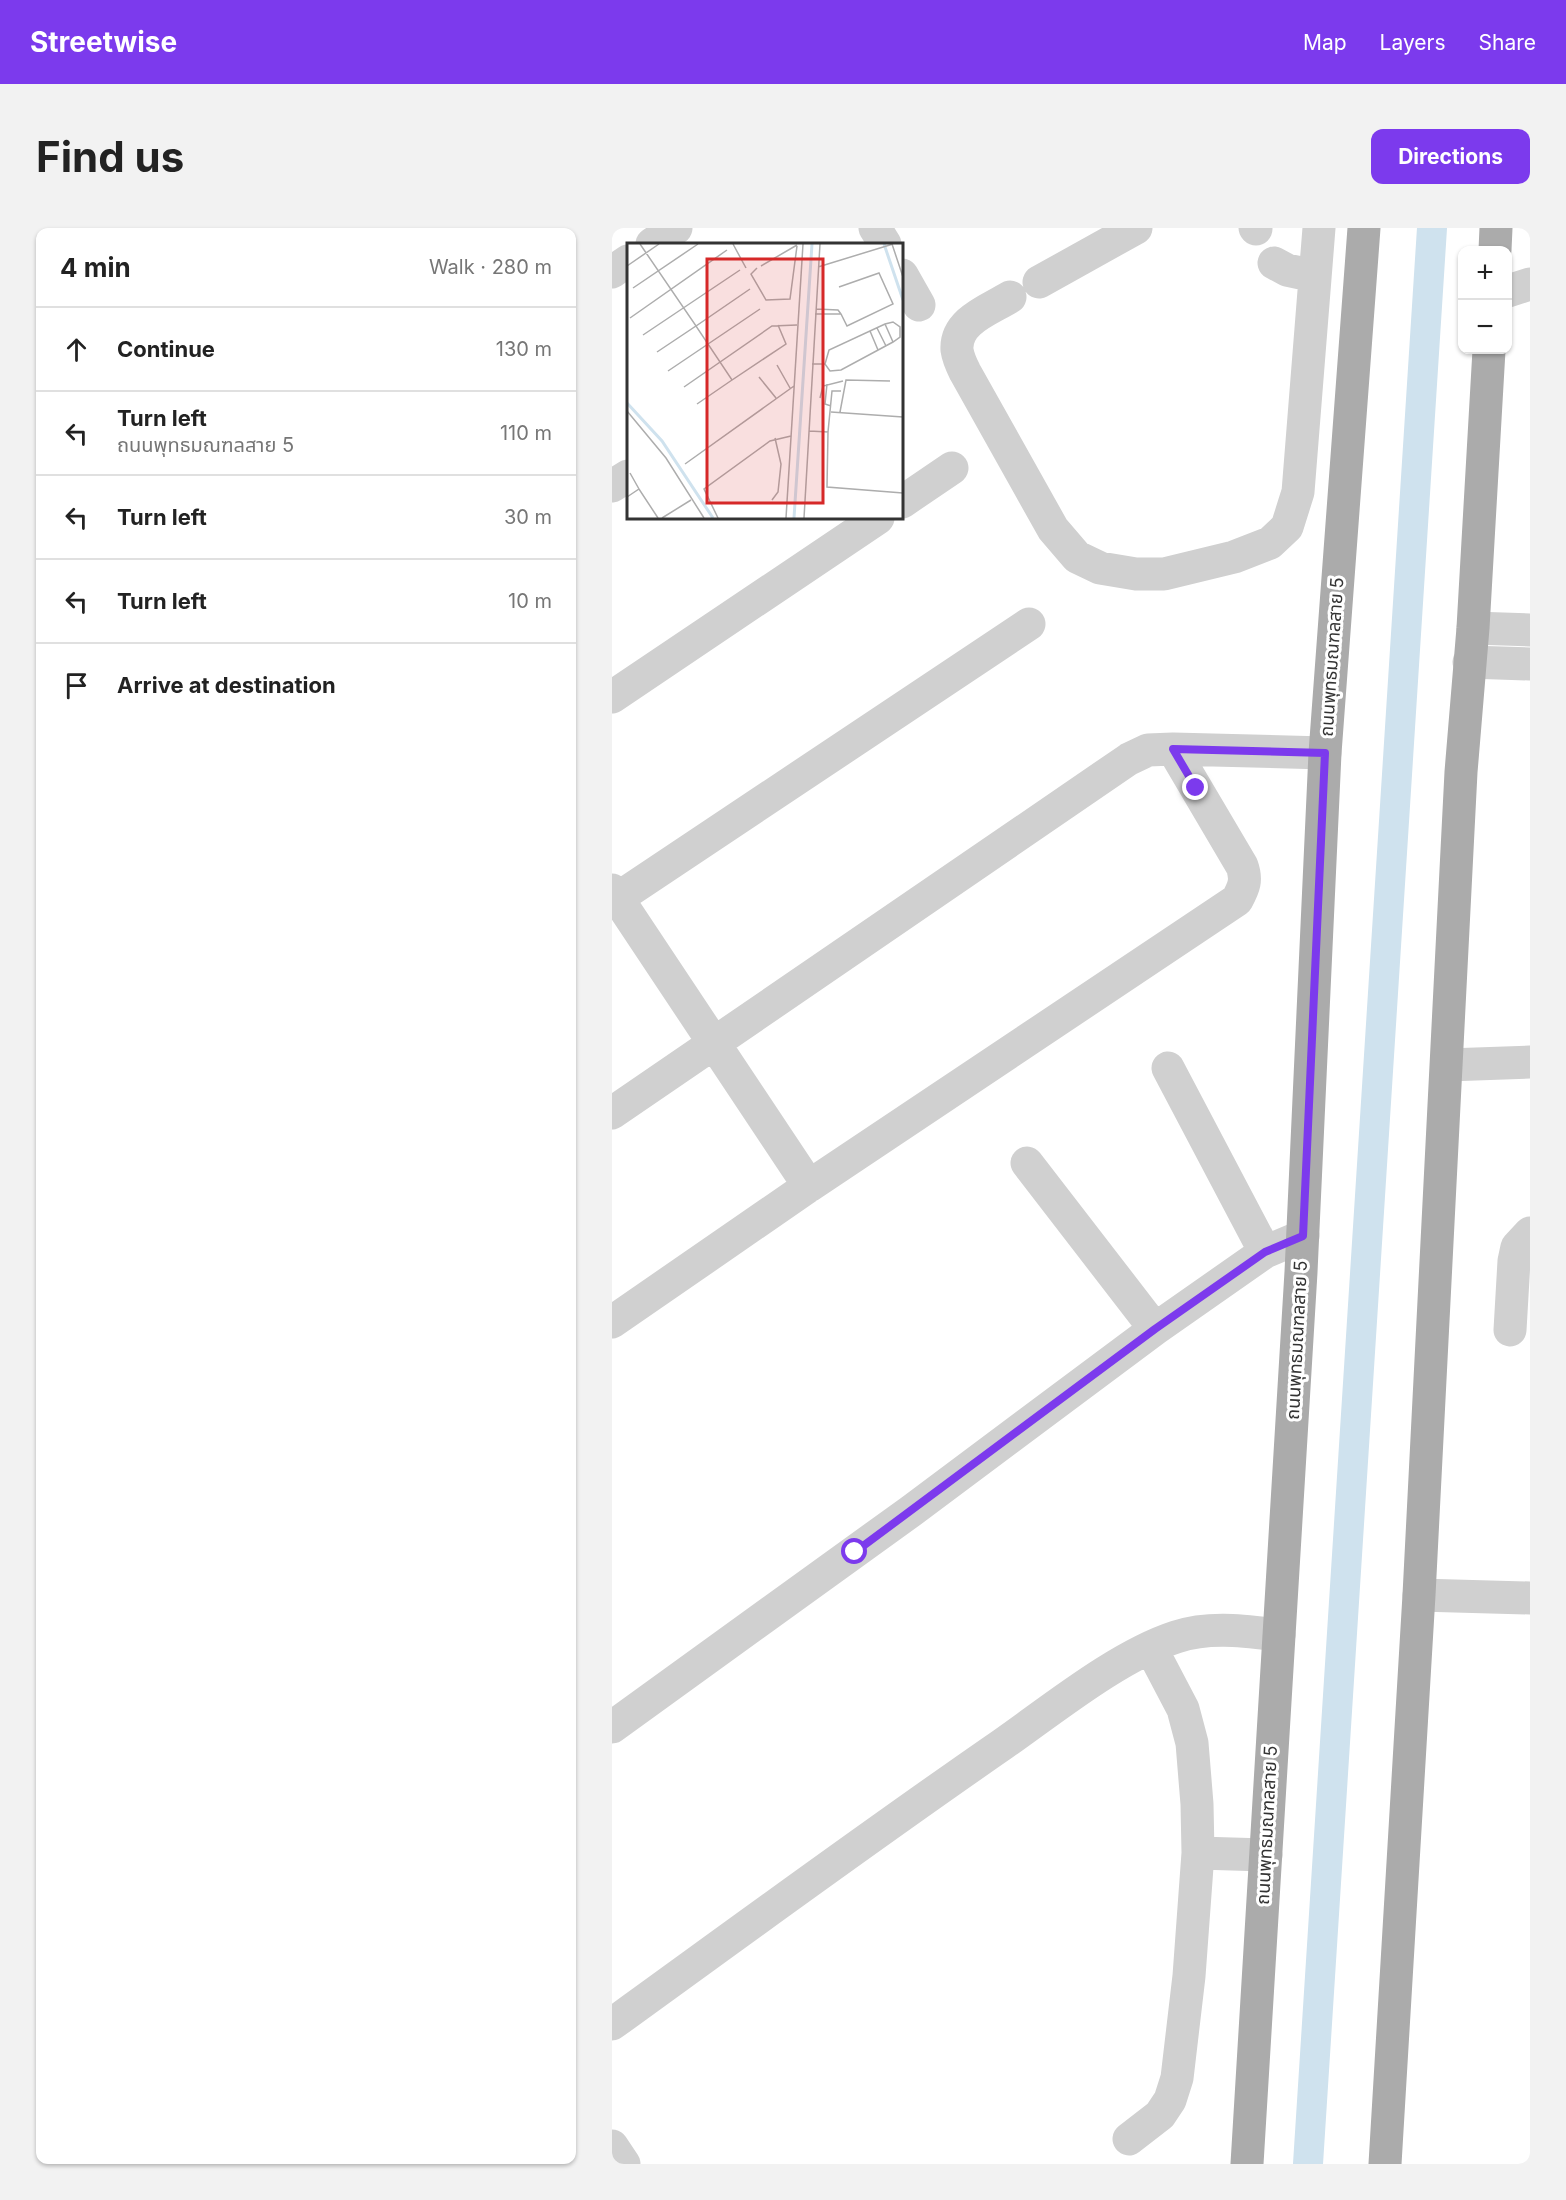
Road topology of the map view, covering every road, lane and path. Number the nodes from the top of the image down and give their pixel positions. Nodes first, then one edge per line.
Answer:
1 (676, 228) edge
2 (875, 228) edge
3 (1136, 228) edge
4 (1319, 228) edge
5 (1364, 228) edge
6 (1496, 228) edge
7 (654, 243) edge
8 (884, 243) edge
9 (1495, 246) edge
10 (627, 262) edge
11 (1274, 263) dead end
12 (612, 272) edge
13 (903, 276) edge
14 (1315, 276) junction
15 (1039, 282) dead end
16 (1530, 284) edge
17 (1512, 290) edge
18 (1010, 297) dead end
19 (919, 305) dead end
20 (1489, 354) edge
21 (952, 468) dead end
22 (627, 477) edge
23 (612, 486) edge
24 (903, 501) edge
25 (877, 519) edge
26 (1029, 624) dead end
27 (1473, 628) junction
28 (1530, 630) edge
29 (1469, 662) junction
30 (1530, 664) edge
31 (612, 697) edge
32 (1173, 749) junction
33 (1325, 753) junction
34 (614, 897) edge
35 (714, 1043) junction
36 (1530, 1062) edge
37 (1447, 1065) junction
38 (1168, 1068) dead end
39 (612, 1113) edge
40 (1027, 1163) dead end
41 (809, 1186) junction
42 (1530, 1233) edge
43 (1303, 1236) junction
44 (1265, 1252) junction
45 (612, 1322) edge
46 (1155, 1329) junction
47 (1510, 1330) dead end
48 (1419, 1595) junction
49 (1530, 1598) edge
50 (1279, 1635) junction
51 (1151, 1648) junction
52 (612, 1727) edge
53 (1198, 1853) junction
54 (1266, 1855) junction
55 (612, 2024) edge
56 (1129, 2139) dead end
57 (612, 2146) edge
58 (624, 2164) edge
59 (1247, 2164) edge
60 (1385, 2164) edge

1 - 7 street
2 - 8 street
3 - 15 street
4 - 14 street
5 - 33 main road, ถนนพุทธมณฑลสาย 5
6 - 9 main road
10 - 12 street
11 - 14 street
13 - 19 street
14 - 18 street
16 - 17 street
20 - 27 main road
21 - 24 street
22 - 23 street
25 - 31 street
26 - 34 street
27 - 28 street
27 - 29 main road
29 - 30 street
29 - 37 main road
32 - 33 street
32 - 35 street
32 - 41 street
33 - 43 main road, ถนนพุทธมณฑลสาย 5
34 - 35 street
35 - 39 street
35 - 41 street
36 - 37 street
37 - 48 main road
38 - 44 street
40 - 46 street
41 - 45 street
42 - 47 street
43 - 44 street
43 - 50 main road, ถนนพุทธมณฑลสาย 5
44 - 46 street
46 - 52 street
48 - 49 street
48 - 60 main road
50 - 51 street
50 - 54 main road, ถนนพุทธมณฑลสาย 5
51 - 53 street
51 - 55 street
53 - 54 street
53 - 56 street
54 - 59 main road, ถนนพุทธมณฑลสาย 5
57 - 58 street

